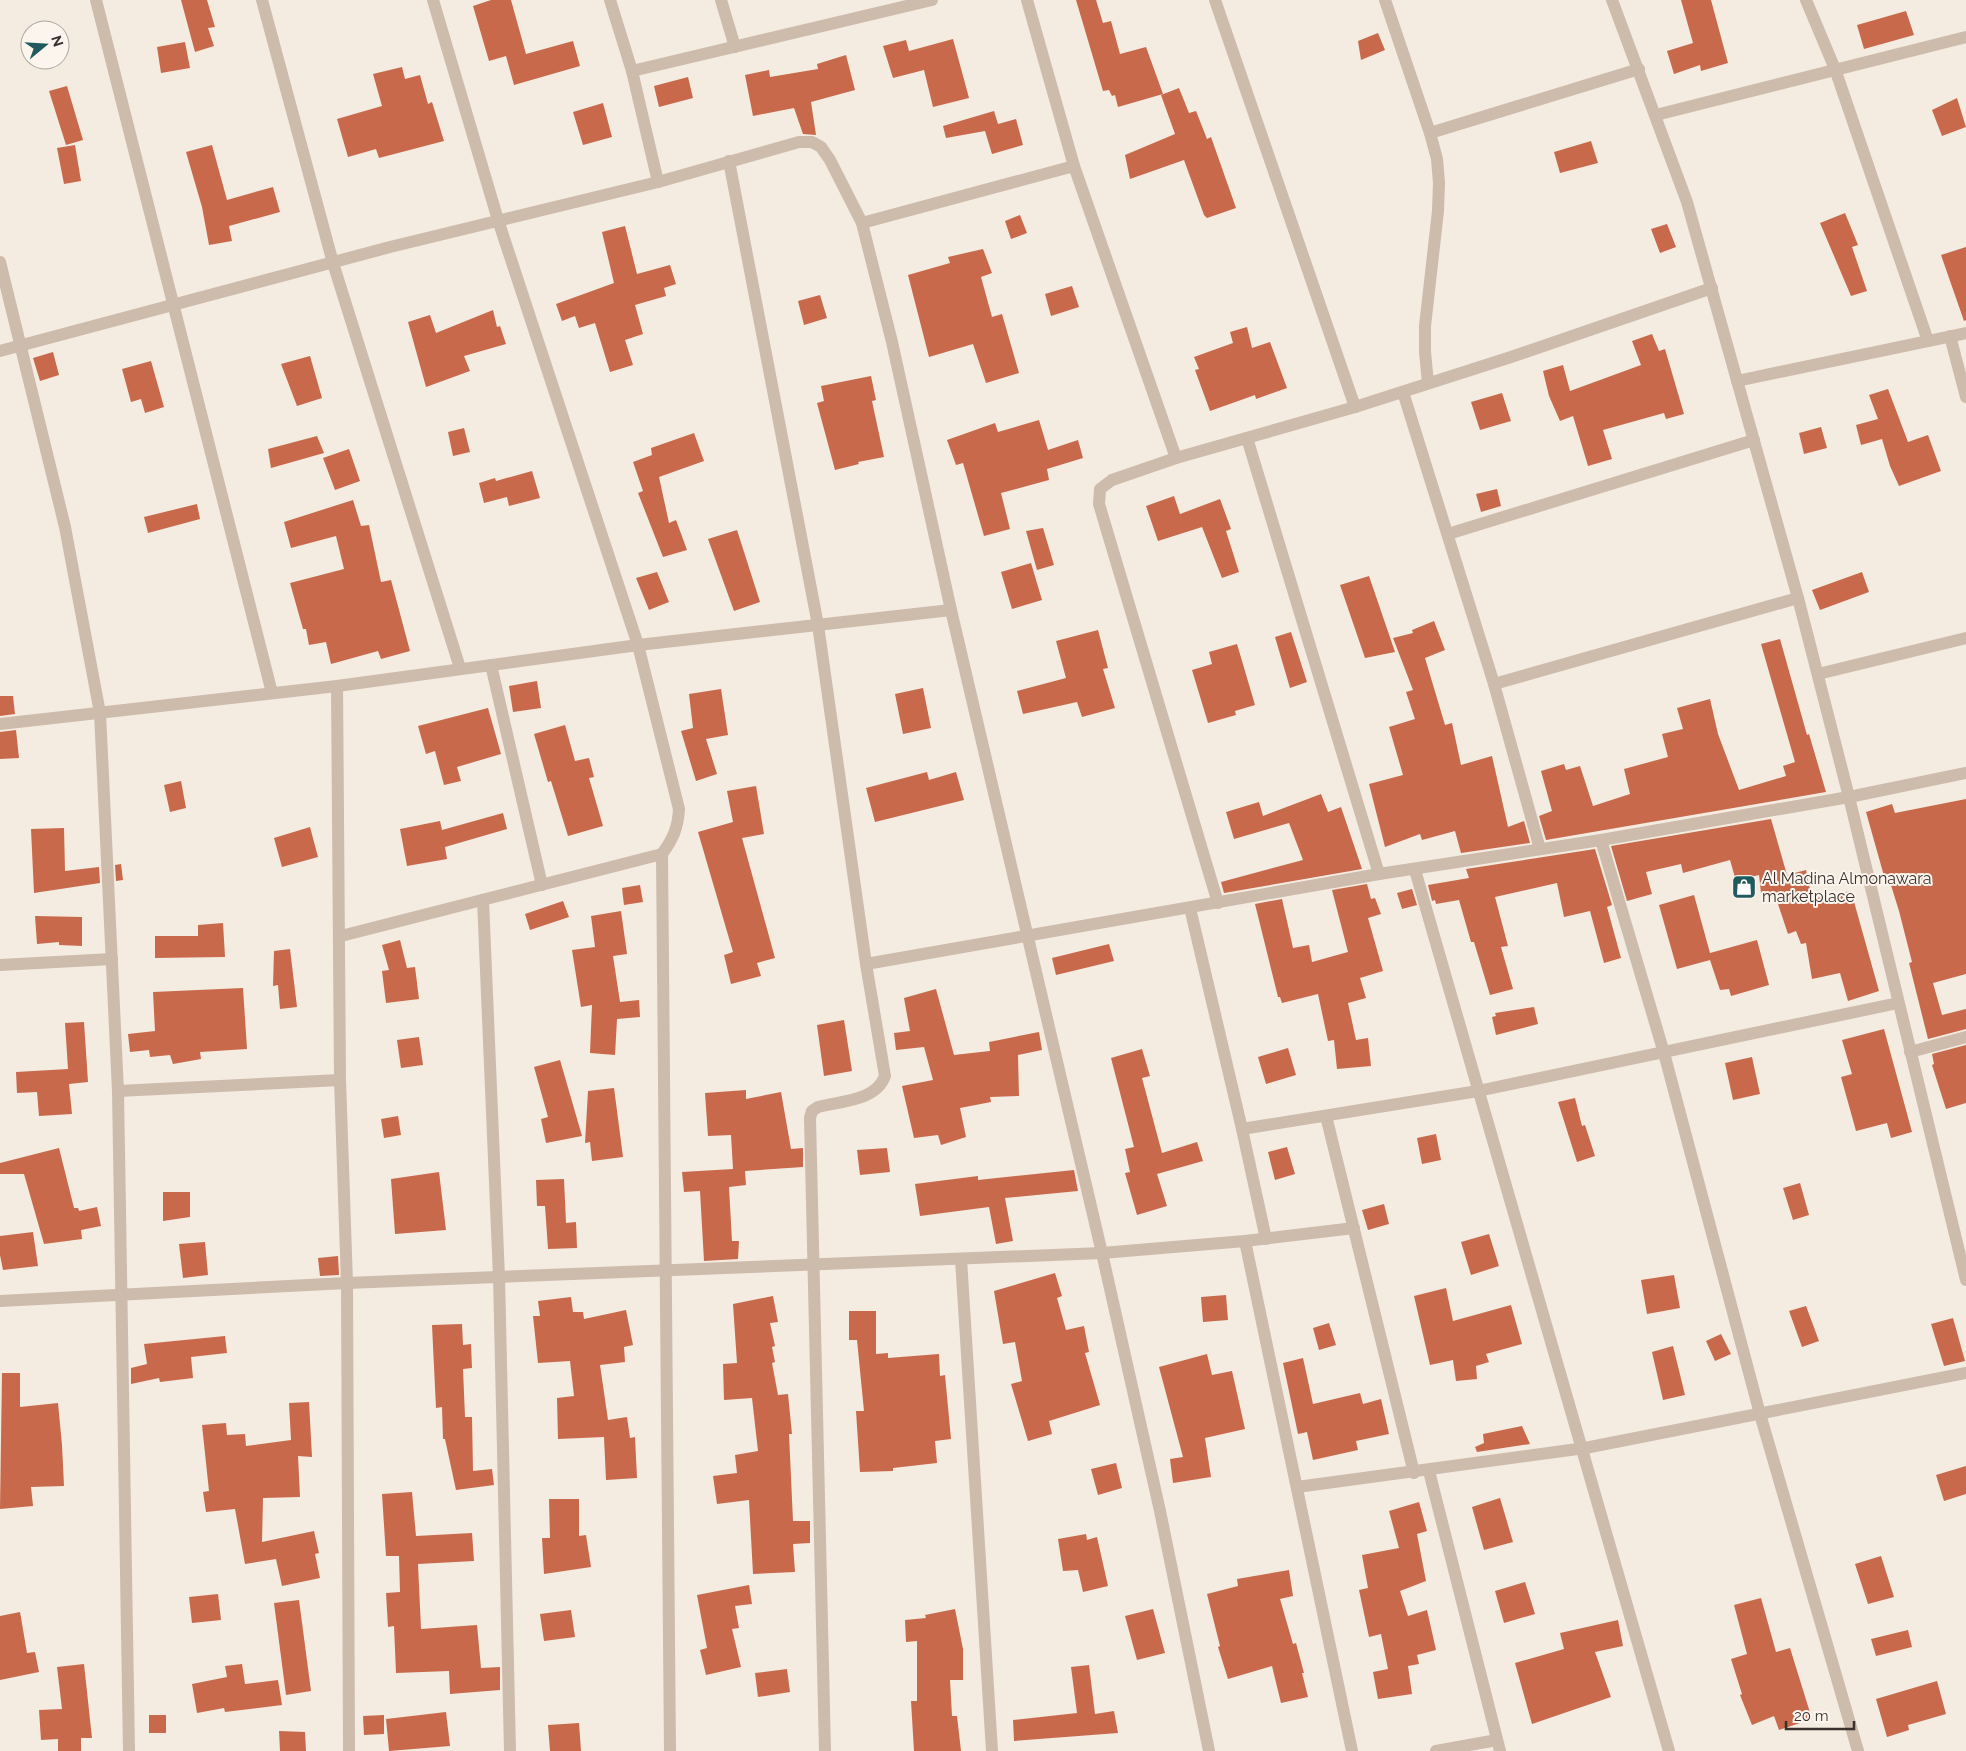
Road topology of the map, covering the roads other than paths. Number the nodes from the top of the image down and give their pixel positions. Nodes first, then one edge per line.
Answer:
1 (96, 0) edge
2 (262, 0) edge
3 (433, 0) edge
4 (610, 0) edge
5 (722, 0) edge
6 (932, 0) edge
7 (1027, 0) edge
8 (1215, 0) edge
9 (1385, 0) edge
10 (1612, 0) edge
11 (1806, 0) edge
12 (895, 4) edge
13 (1966, 37) edge
14 (734, 47) junction
15 (1639, 69) junction
16 (1835, 69) junction
17 (632, 71) junction
18 (1656, 115) junction
19 (1430, 132) junction
20 (729, 161) junction
21 (1074, 166) junction
22 (658, 182) junction
23 (498, 220) junction
24 (862, 223) junction
25 (0, 262) edge
26 (333, 263) junction
27 (1712, 288) junction
28 (175, 306) junction
29 (1966, 333) edge
30 (1950, 336) junction
31 (1928, 341) junction
32 (22, 346) junction
33 (0, 351) edge
34 (1738, 381) junction
35 (1428, 383) junction
36 (1403, 392) junction
37 (1966, 397) edge
38 (1355, 407) junction
39 (1247, 438) junction
40 (1754, 440) junction
41 (1176, 458) junction
42 (1448, 534) junction
43 (1798, 598) junction
44 (951, 610) junction
45 (818, 625) junction
46 (1966, 638) edge
47 (638, 645) junction
48 (491, 665) junction
49 (460, 668) junction
50 (1818, 674) junction
51 (1494, 684) junction
52 (337, 686) junction
53 (272, 693) junction
54 (100, 713) junction
55 (0, 724) edge
56 (1966, 773) edge
57 (1849, 797) junction
58 (1602, 840) junction
59 (1540, 849) junction
60 (662, 854) junction
61 (1415, 870) junction
62 (1379, 874) junction
63 (542, 885) junction
64 (483, 900) junction
65 (1218, 903) junction
66 (1190, 908) junction
67 (340, 936) junction
68 (1027, 936) junction
69 (112, 959) junction
70 (866, 964) junction
71 (0, 965) edge
72 (1898, 1002) junction
73 (1966, 1037) edge
74 (1910, 1052) junction
75 (1664, 1053) junction
76 (340, 1080) junction
77 (1478, 1090) junction
78 (118, 1091) junction
79 (1326, 1116) junction
80 (1242, 1128) junction
81 (1354, 1228) junction
82 (1266, 1239) junction
83 (1245, 1241) junction
84 (1962, 1248) edge
85 (1102, 1253) junction
86 (961, 1259) junction
87 (815, 1266) junction
88 (664, 1270) junction
89 (499, 1277) junction
90 (1966, 1280) edge
91 (347, 1283) junction
92 (122, 1294) junction
93 (0, 1301) edge
94 (1966, 1374) edge
95 (1760, 1414) junction
96 (1584, 1448) junction
97 (1429, 1471) junction
98 (1414, 1473) junction
99 (1297, 1487) junction
100 (1499, 1745) edge
101 (129, 1751) edge
102 (349, 1751) edge
103 (510, 1751) edge
104 (670, 1751) edge
105 (825, 1751) edge
106 (992, 1751) edge
107 (1209, 1751) edge
108 (1352, 1751) edge
109 (1436, 1751) edge
110 (1669, 1751) edge
111 (1858, 1751) edge

1 - 28 street
2 - 26 street
3 - 23 street
4 - 17 street
5 - 14 street
6 - 12 street
7 - 21 street
8 - 38 street
9 - 19 street
10 - 15 street
11 - 16 street
12 - 14 street
13 - 16 street
14 - 17 street
15 - 18 street
15 - 19 street
16 - 18 street
16 - 31 street
17 - 22 street
18 - 27 street
19 - 35 street
20 - 22 street
20 - 24 street
20 - 45 street
21 - 24 street
21 - 41 street
22 - 23 street
23 - 26 street
23 - 47 street
24 - 44 street
25 - 32 street
26 - 28 street
26 - 49 street
27 - 34 street
27 - 35 street
28 - 32 street
28 - 53 street
29 - 30 street
30 - 31 street
30 - 37 street
31 - 34 street
32 - 33 street
32 - 54 street
34 - 40 street
35 - 36 street
36 - 38 street
36 - 42 street
38 - 39 street
39 - 41 street
39 - 62 street
40 - 42 street
40 - 43 street
41 - 65 street
42 - 51 street
43 - 50 street
43 - 51 street
44 - 45 street
44 - 68 street
45 - 47 street
45 - 70 street
46 - 50 street
47 - 48 street
47 - 60 street
48 - 49 street
48 - 63 street
49 - 52 street
50 - 57 street
51 - 59 street
52 - 53 street
52 - 67 street
53 - 54 street
54 - 55 street
54 - 69 street
56 - 57 street
57 - 58 street
57 - 72 street
58 - 59 street
58 - 75 street
59 - 61 street
60 - 63 street
60 - 88 street
61 - 62 street
61 - 77 street
62 - 65 street
63 - 64 street
64 - 67 street
64 - 89 street
65 - 66 street
66 - 68 street
66 - 80 street
67 - 76 street
68 - 70 street
68 - 85 street
69 - 71 street
69 - 78 street
70 - 87 street
72 - 74 street
72 - 75 street
73 - 74 street
74 - 84 street
75 - 77 street
75 - 95 street
76 - 78 street
76 - 91 street
77 - 79 street
77 - 96 street
78 - 92 street
79 - 80 street
79 - 81 street
80 - 82 street
81 - 82 street
81 - 98 street
82 - 83 street
83 - 85 street
83 - 99 street
84 - 90 street
85 - 86 street
85 - 107 street
86 - 87 street
86 - 106 street
87 - 88 street
87 - 105 street
88 - 89 street
88 - 104 street
89 - 91 street
89 - 103 street
91 - 92 street
91 - 102 street
92 - 93 street
92 - 101 street
94 - 95 street
95 - 96 street
95 - 111 street
96 - 97 street
96 - 110 street
97 - 98 street
97 - 100 street
98 - 99 street
99 - 108 street
100 - 109 street

